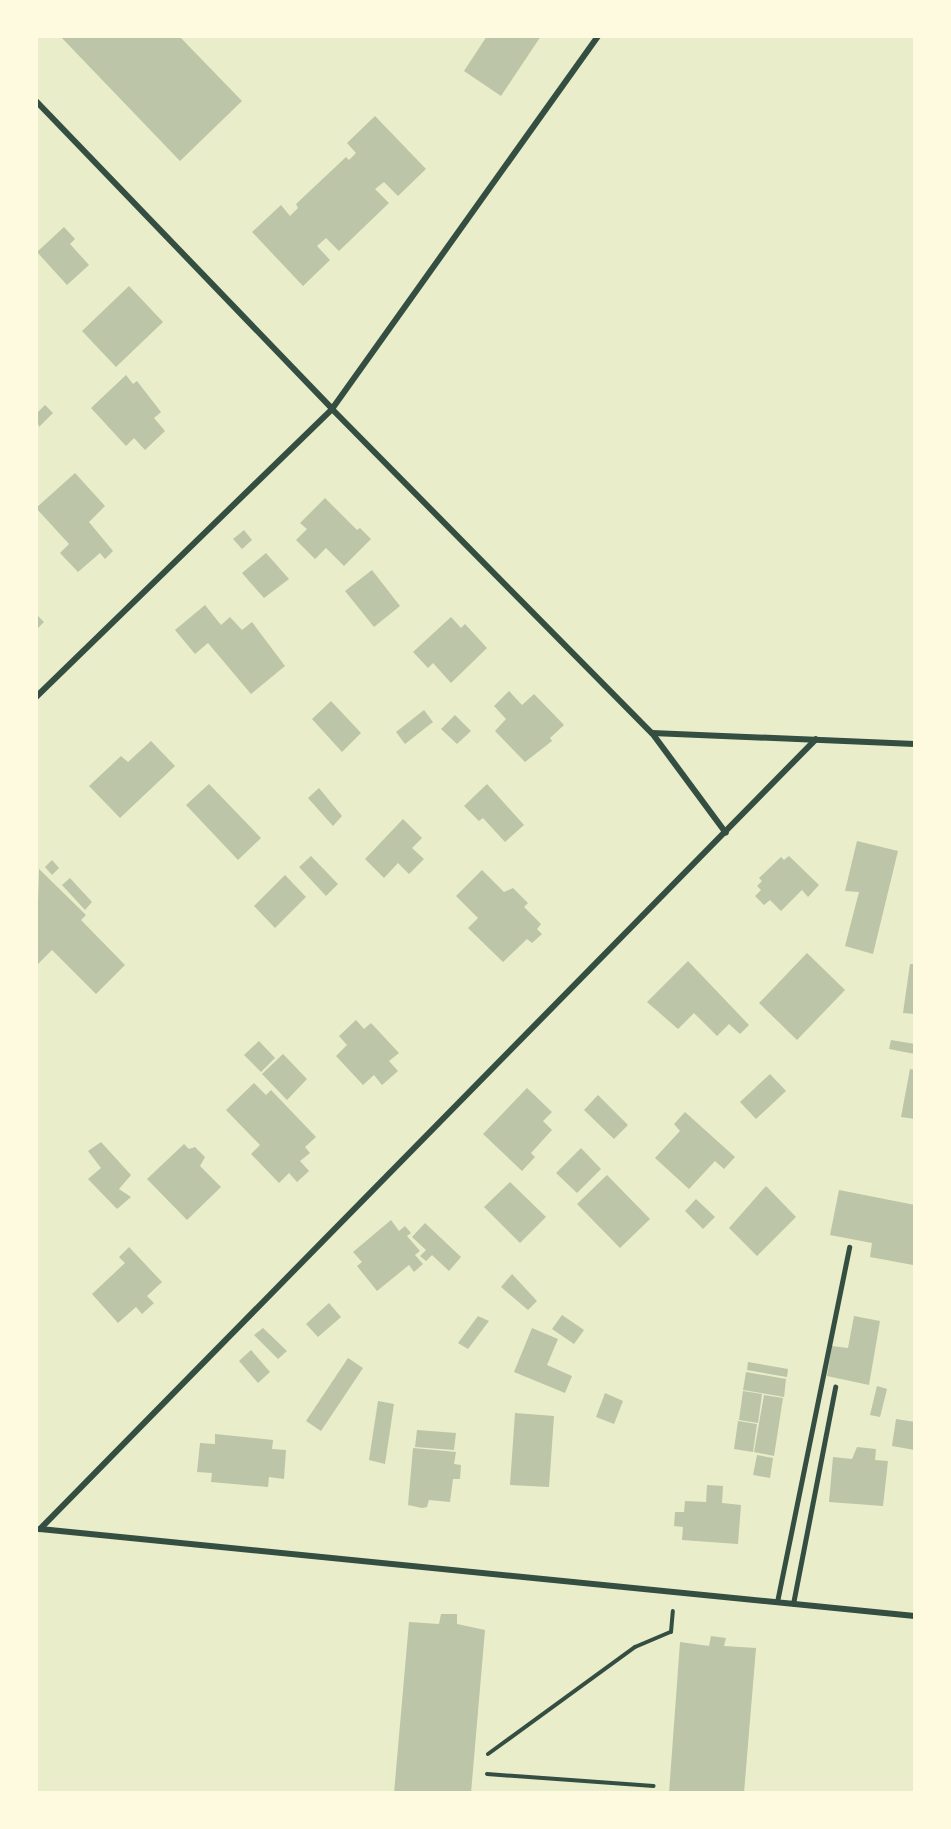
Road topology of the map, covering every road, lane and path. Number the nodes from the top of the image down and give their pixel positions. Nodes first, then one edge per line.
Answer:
1 (598, 36) edge
2 (36, 100) edge
3 (332, 409) junction
4 (36, 697) edge
5 (652, 733) junction
6 (816, 739) junction
7 (915, 744) edge
8 (726, 833) junction
9 (849, 1247) dead end
10 (835, 1387) dead end
11 (38, 1528) edge
12 (675, 1592) junction
13 (777, 1602) junction
14 (793, 1604) junction
15 (915, 1616) edge
16 (488, 1754) dead end
17 (488, 1774) dead end
18 (654, 1786) dead end

1 - 3 street
2 - 3 street
3 - 4 street
3 - 5 street
5 - 6 street
5 - 8 street
6 - 7 street
6 - 8 street
8 - 11 street
9 - 13 lane
10 - 14 lane
11 - 12 street
12 - 13 street
12 - 16 path
13 - 14 street
14 - 15 street
17 - 18 path

